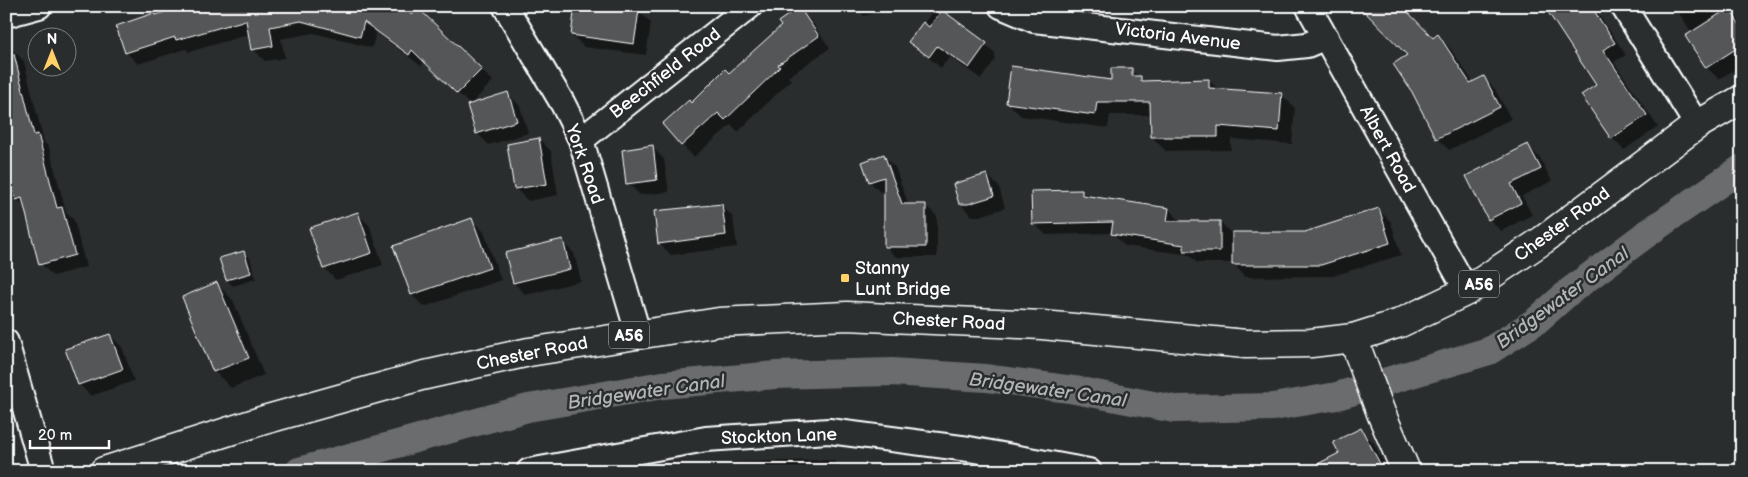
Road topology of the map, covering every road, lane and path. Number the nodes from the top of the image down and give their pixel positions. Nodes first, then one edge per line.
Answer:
1 (39, 6) edge
2 (505, 6) edge
3 (750, 6) edge
4 (1002, 6) edge
5 (1308, 6) edge
6 (1623, 6) edge
7 (6, 15) edge
8 (1326, 36) junction
9 (1742, 99) edge
10 (1697, 125) junction
11 (581, 140) junction
12 (1467, 292) junction
13 (638, 333) junction
14 (1353, 338) junction
15 (6, 342) edge
16 (43, 471) edge
17 (104, 471) edge
18 (529, 471) edge
19 (1089, 471) edge
20 (1406, 471) edge

1 - 7 street
2 - 11 street, York Road
3 - 11 street, Beechfield Road
4 - 8 street, Victoria Avenue
5 - 8 street, Albert Road
6 - 10 street
8 - 12 street, Albert Road
9 - 10 main road, Chester Road / A56
10 - 12 main road, Chester Road / A56
11 - 13 street, York Road
12 - 14 main road, Chester Road / A56
13 - 14 main road, Chester Road / A56
13 - 17 main road, Chester Road / A56
14 - 20 main road
15 - 16 street
18 - 19 street, Stockton Lane

